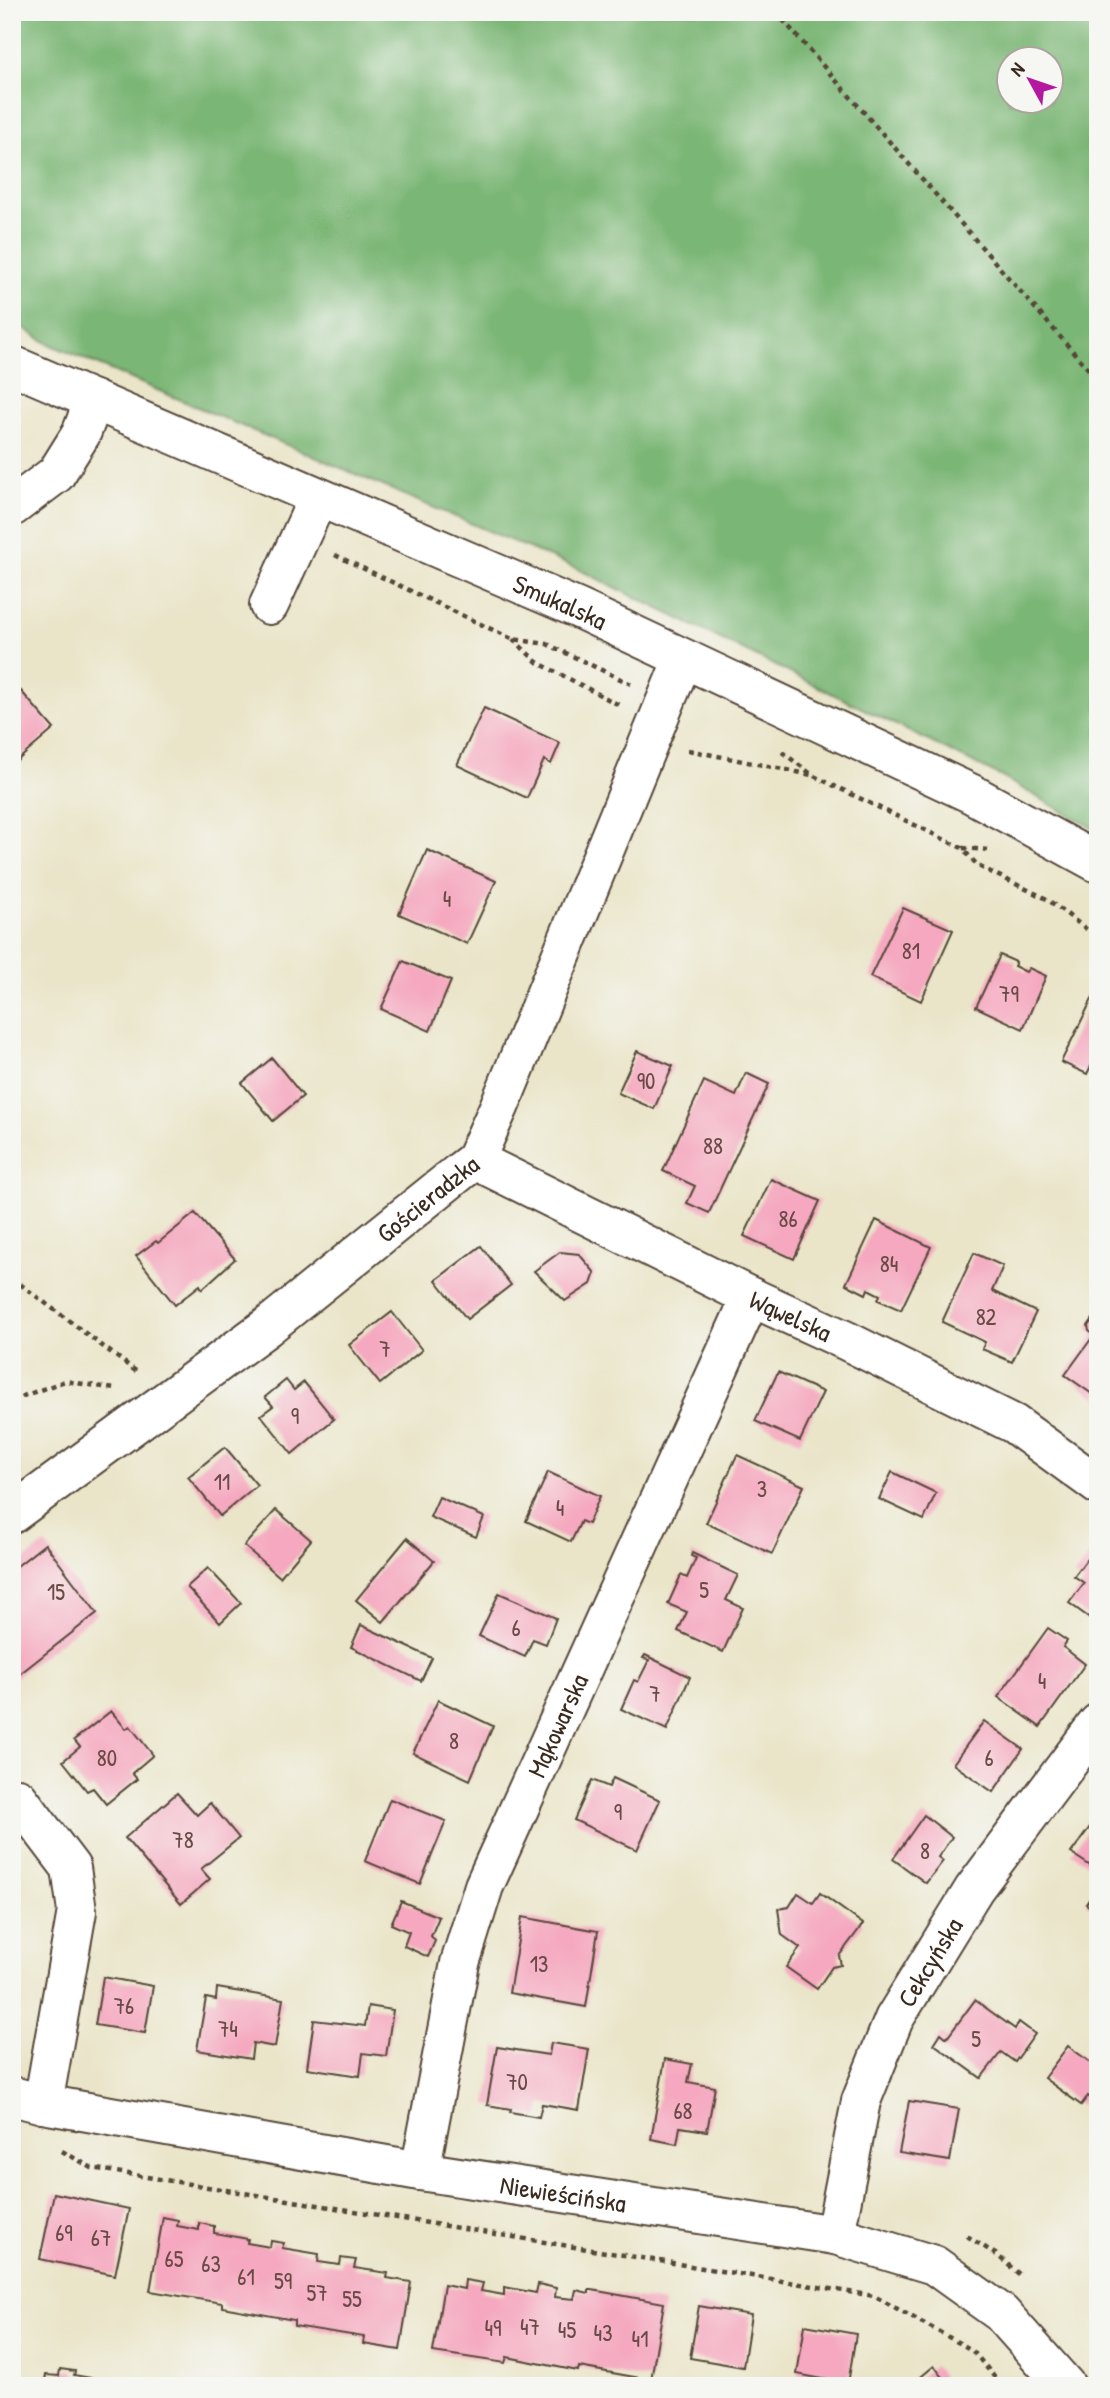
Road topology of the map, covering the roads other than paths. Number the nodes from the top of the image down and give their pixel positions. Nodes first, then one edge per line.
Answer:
1 (12, 365) edge
2 (93, 400) junction
3 (318, 498) junction
4 (12, 507) edge
5 (269, 605) dead end
6 (683, 659) junction
7 (1098, 863) edge
8 (475, 1160) junction
9 (751, 1297) junction
10 (1098, 1485) edge
11 (12, 1514) edge
12 (1098, 1723) edge
13 (18, 1798) dead end
14 (28, 2100) edge
15 (420, 2171) junction
16 (835, 2235) junction
17 (1066, 2386) edge

1 - 2 street, Smukalska
2 - 3 street, Smukalska
2 - 4 street
3 - 5 street
3 - 6 street, Smukalska
6 - 7 street, Smukalska
6 - 8 street, Gościeradzka
8 - 9 street, Wąwelska
8 - 11 street, Gościeradzka
9 - 10 street, Wąwelska
9 - 15 street, Mąkowarska
12 - 16 street, Cekcyńska
13 - 14 street
14 - 15 street, Niewieścińska
15 - 16 street, Niewieścińska
16 - 17 street, Niewieścińska

